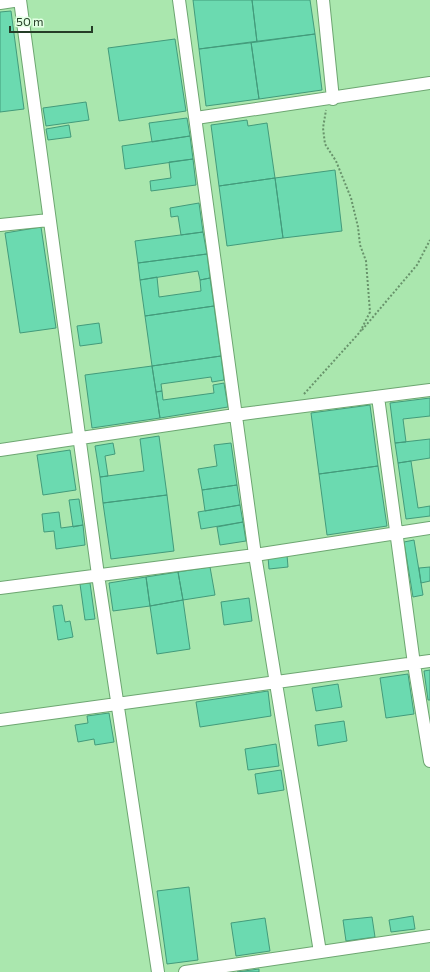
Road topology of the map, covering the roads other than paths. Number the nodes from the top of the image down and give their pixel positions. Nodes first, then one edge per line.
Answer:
1 (20, 0) edge
2 (179, 0) edge
3 (323, 0) edge
4 (0, 3) edge
5 (430, 83) edge
6 (333, 99) junction
7 (196, 118) junction
8 (49, 220) junction
9 (0, 226) edge
10 (430, 390) edge
11 (378, 397) junction
12 (235, 415) junction
13 (80, 439) junction
14 (0, 450) edge
15 (430, 528) edge
16 (396, 533) junction
17 (255, 555) junction
18 (98, 575) junction
19 (0, 588) edge
20 (430, 661) edge
21 (414, 664) junction
22 (275, 682) junction
23 (117, 704) junction
24 (0, 720) edge
25 (430, 761) edge
26 (430, 936) edge
27 (320, 952) junction
28 (158, 972) edge
29 (185, 972) edge

1 - 4 street
1 - 8 street
2 - 7 street
3 - 6 street
5 - 6 street
6 - 7 street
7 - 12 street
8 - 9 street
8 - 13 street
10 - 11 street
11 - 12 street
11 - 16 street
12 - 13 street
12 - 17 street
13 - 14 street
13 - 18 street
15 - 16 street
16 - 17 street
16 - 21 street
17 - 18 street
17 - 22 street
18 - 19 street
18 - 23 street
20 - 21 street
21 - 22 street
21 - 25 street
22 - 23 street
22 - 27 street
23 - 24 street
23 - 28 street
26 - 27 street
27 - 29 street

